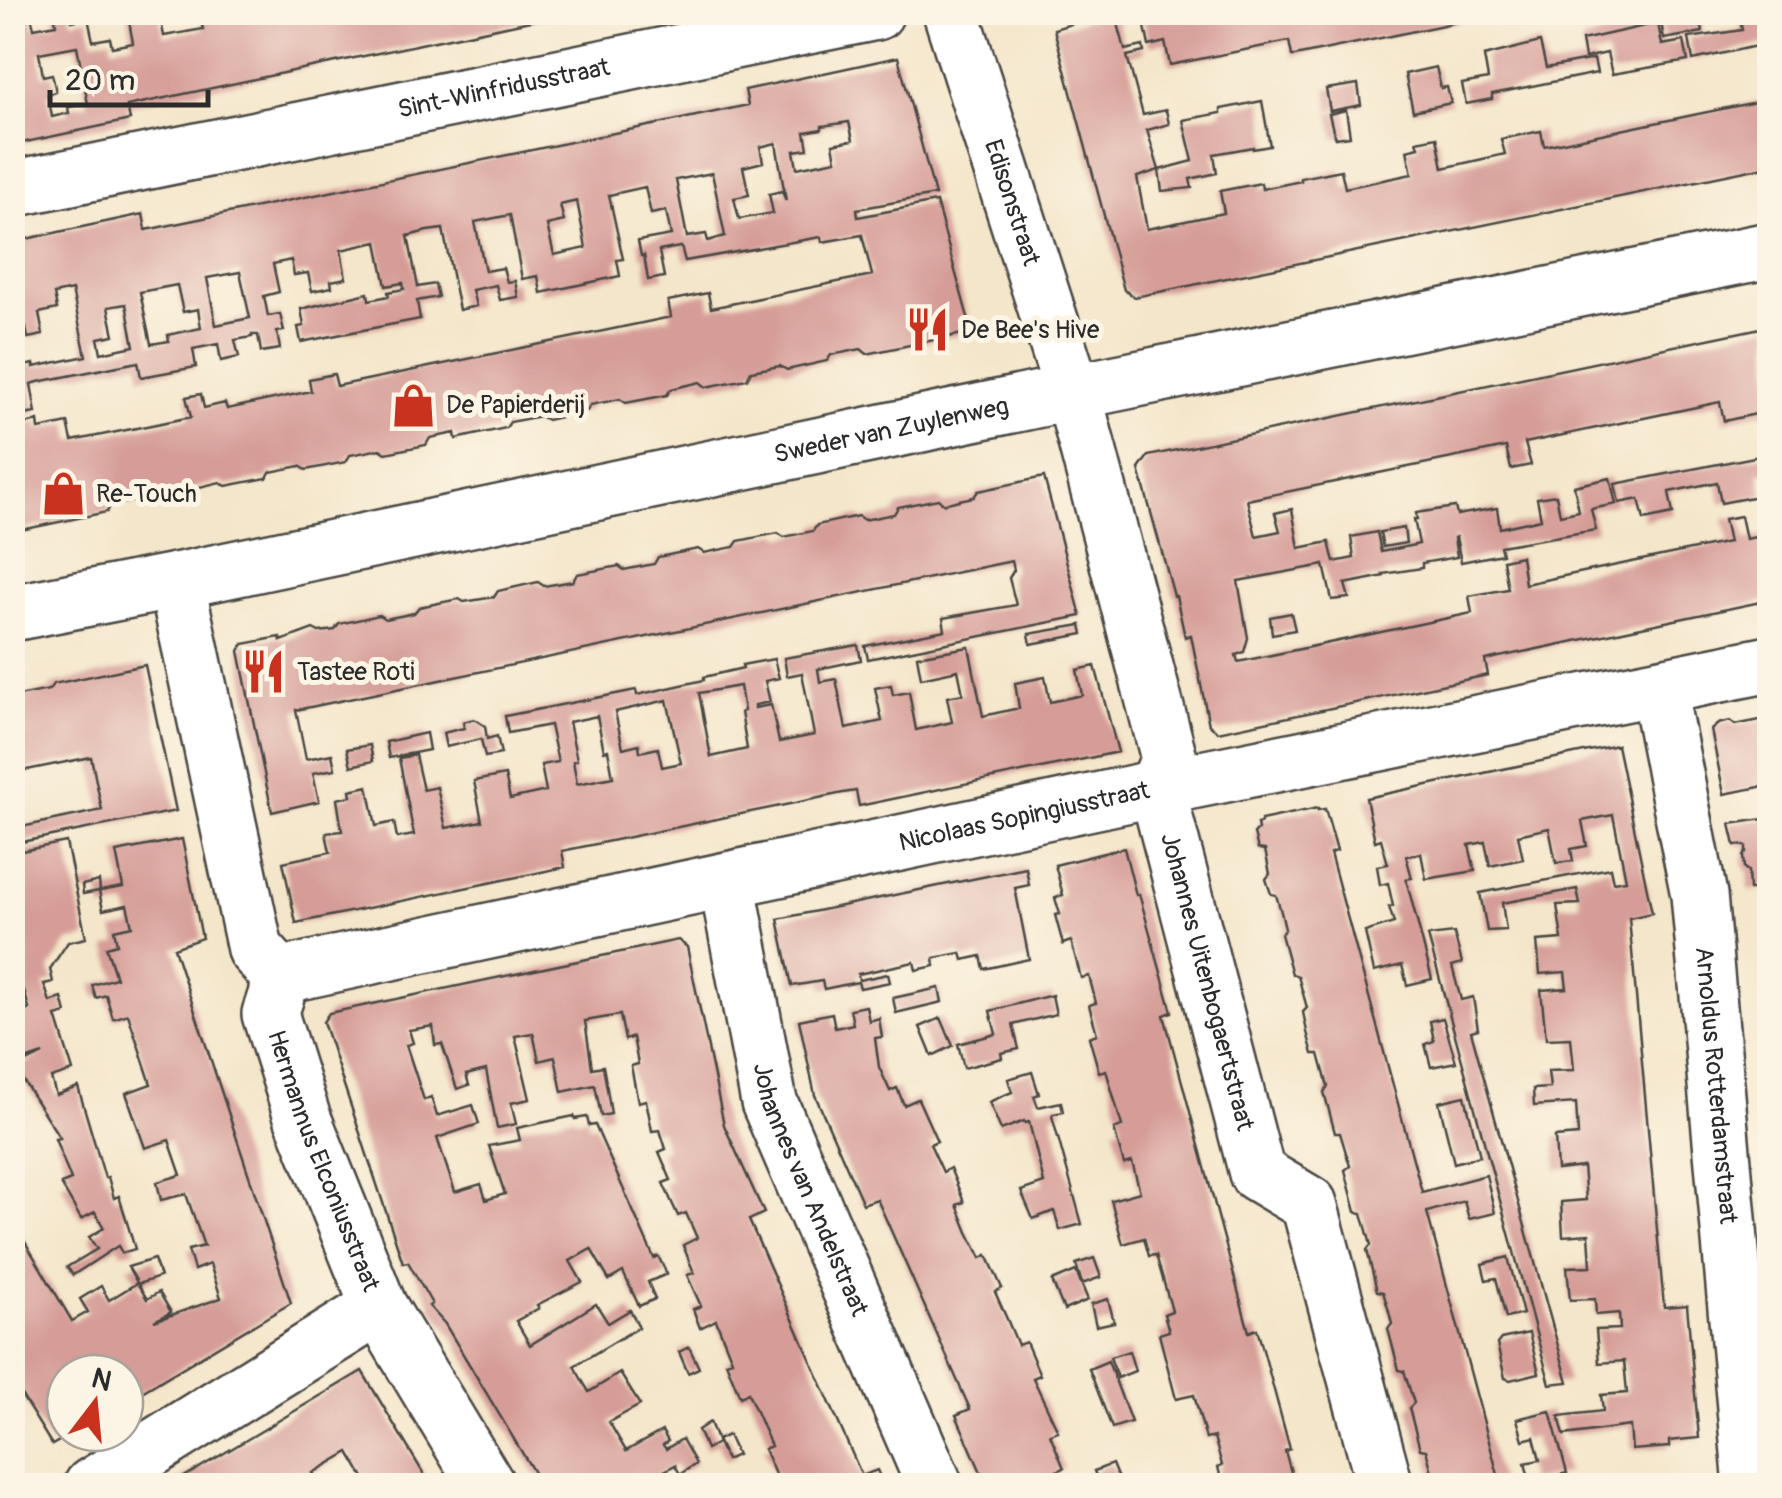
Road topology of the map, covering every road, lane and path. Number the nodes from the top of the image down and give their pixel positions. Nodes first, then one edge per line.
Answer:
1 (876, 12) edge
2 (951, 12) edge
3 (12, 189) edge
4 (1770, 250) edge
5 (1074, 392) junction
6 (176, 581) junction
7 (12, 612) edge
8 (1770, 664) edge
9 (1658, 688) junction
10 (1157, 788) junction
11 (727, 882) junction
12 (278, 976) junction
13 (379, 1307) junction
14 (92, 1486) edge
15 (487, 1486) edge
16 (935, 1486) edge
17 (1385, 1486) edge
18 (1752, 1486) edge

1 - 3 street, Sint-Winfridusstraat
2 - 5 street, Edisonstraat
4 - 5 street, Sweder van Zuylenweg
5 - 6 street, Sweder van Zuylenweg
5 - 10 street, Johannes Uitenbogaertstraat
6 - 7 street, Sweder van Zuylenweg
6 - 12 street
8 - 9 street, Nicolaas Sopingiusstraat
9 - 10 street, Nicolaas Sopingiusstraat
9 - 18 street, Arnoldus Rotterdamstraat
10 - 11 street, Nicolaas Sopingiusstraat
10 - 17 street, Johannes Uitenbogaertstraat
11 - 12 street, Nicolaas Sopingiusstraat
11 - 16 street, Johannes van Andelstraat
12 - 13 street, Hermannus Elconiusstraat
13 - 14 street
13 - 15 street, Hermannus Elconiusstraat

